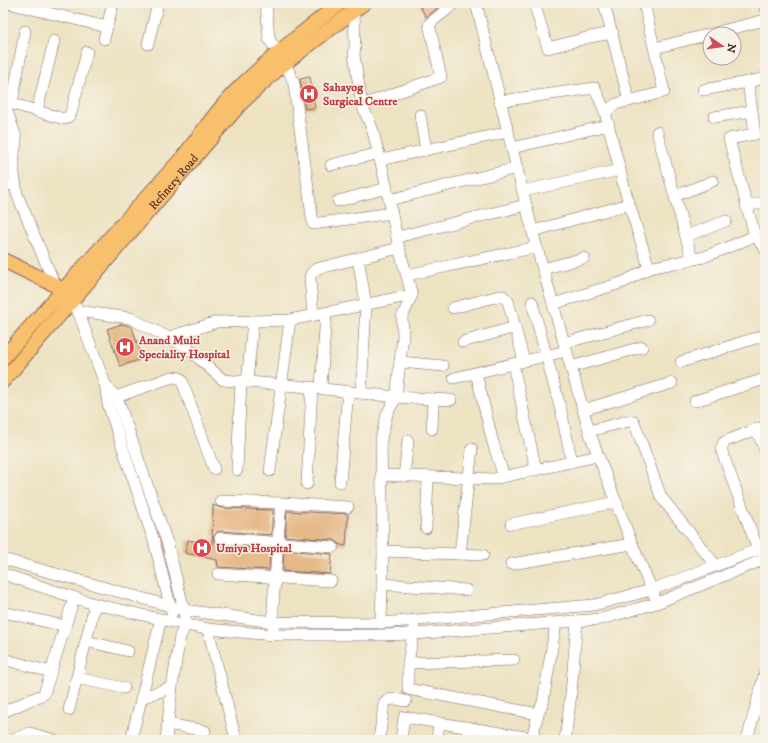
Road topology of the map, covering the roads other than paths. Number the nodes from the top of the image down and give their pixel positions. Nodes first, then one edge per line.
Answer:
1 (113, 3) edge
2 (158, 3) edge
3 (266, 3) edge
4 (340, 3) edge
5 (455, 3) edge
6 (476, 3) edge
7 (534, 3) edge
8 (604, 3) edge
9 (644, 3) edge
10 (764, 3) edge
11 (12, 4) edge
12 (356, 6) edge
13 (765, 7) edge
14 (765, 20) edge
15 (107, 27) junction
16 (25, 31) dead end
17 (613, 33) junction
18 (104, 39) dead end
19 (54, 41) dead end
20 (148, 44) dead end
21 (655, 48) junction
22 (87, 52) dead end
23 (282, 58) junction
24 (765, 78) edge
25 (748, 82) junction
26 (703, 90) dead end
27 (6, 101) edge
28 (629, 101) junction
29 (500, 102) junction
30 (362, 105) junction
31 (37, 111) junction
32 (752, 111) junction
33 (605, 112) junction
34 (420, 116) dead end
35 (714, 117) dead end
36 (609, 125) junction
37 (3, 126) edge
38 (508, 132) junction
39 (657, 132) dead end
40 (512, 148) junction
41 (426, 150) junction
42 (14, 152) junction
43 (379, 156) junction
44 (331, 165) dead end
45 (517, 168) junction
46 (620, 170) junction
47 (713, 181) dead end
48 (3, 184) edge
49 (15, 185) junction
50 (387, 188) junction
51 (523, 191) junction
52 (675, 196) junction
53 (389, 200) junction
54 (338, 201) dead end
55 (765, 202) edge
56 (630, 204) junction
57 (526, 205) junction
58 (746, 206) junction
59 (392, 213) junction
60 (726, 221) dead end
61 (533, 231) junction
62 (686, 236) junction
63 (755, 236) junction
64 (398, 242) junction
65 (537, 246) junction
66 (765, 249) edge
67 (358, 258) junction
68 (584, 258) dead end
69 (692, 259) junction
70 (3, 260) edge
71 (650, 268) junction
72 (543, 269) junction
73 (407, 275) junction
74 (58, 288) junction
75 (412, 295) junction
76 (532, 302) dead end
77 (553, 304) junction
78 (366, 305) junction
79 (75, 306) junction
80 (453, 308) dead end
81 (326, 313) junction
82 (313, 315) junction
83 (290, 320) junction
84 (648, 320) dead end
85 (253, 321) junction
86 (515, 327) junction
87 (765, 335) edge
88 (169, 338) junction
89 (463, 342) dead end
90 (565, 347) junction
91 (642, 347) dead end
92 (546, 356) junction
93 (3, 358) edge
94 (524, 361) junction
95 (400, 362) junction
96 (681, 362) dead end
97 (513, 364) junction
98 (443, 366) dead end
99 (571, 367) junction
100 (476, 373) junction
101 (454, 378) dead end
102 (765, 379) edge
103 (3, 381) edge
104 (244, 382) junction
105 (105, 384) junction
106 (280, 384) junction
107 (672, 384) dead end
108 (316, 388) junction
109 (348, 391) junction
110 (361, 393) junction
111 (116, 397) junction
112 (396, 397) junction
113 (433, 399) junction
114 (451, 400) dead end
115 (695, 401) dead end
116 (583, 410) junction
117 (761, 428) edge
118 (432, 429) dead end
119 (589, 431) junction
120 (408, 441) dead end
121 (472, 449) dead end
122 (765, 450) edge
123 (598, 456) junction
124 (572, 462) junction
125 (214, 469) dead end
126 (237, 470) dead end
127 (536, 470) junction
128 (270, 471) dead end
129 (382, 475) junction
130 (404, 476) junction
131 (428, 477) junction
132 (504, 477) junction
133 (469, 478) junction
134 (340, 482) dead end
135 (307, 484) dead end
136 (221, 501) dead end
137 (616, 502) junction
138 (281, 503) junction
139 (348, 507) dead end
140 (511, 524) dead end
141 (426, 528) dead end
142 (220, 538) dead end
143 (278, 542) junction
144 (632, 544) junction
145 (332, 547) dead end
146 (761, 548) edge
147 (383, 551) junction
148 (460, 554) junction
149 (483, 555) dead end
150 (3, 559) edge
151 (765, 559) edge
152 (511, 564) dead end
153 (716, 566) junction
154 (3, 574) edge
155 (218, 574) dead end
156 (275, 578) junction
157 (331, 581) dead end
158 (382, 584) junction
159 (466, 590) dead end
160 (651, 590) junction
161 (74, 598) junction
162 (657, 603) junction
163 (95, 604) junction
164 (171, 608) junction
165 (184, 610) junction
166 (529, 611) junction
167 (3, 612) edge
168 (161, 619) junction
169 (415, 620) junction
170 (577, 621) junction
171 (174, 622) junction
172 (273, 622) junction
173 (381, 623) junction
174 (556, 623) junction
175 (186, 625) junction
176 (529, 625) junction
177 (65, 626) junction
178 (208, 629) junction
179 (414, 634) junction
180 (273, 635) junction
181 (180, 636) junction
182 (86, 641) junction
183 (128, 651) dead end
184 (3, 659) edge
185 (514, 660) dead end
186 (408, 663) junction
187 (51, 672) junction
188 (765, 672) edge
189 (77, 678) junction
190 (172, 687) junction
191 (124, 688) dead end
192 (408, 689) junction
193 (141, 698) junction
194 (406, 701) junction
195 (69, 710) dead end
196 (3, 712) edge
197 (538, 714) junction
198 (404, 717) junction
199 (439, 723) junction
200 (168, 724) junction
201 (468, 728) junction
202 (204, 731) dead end
203 (499, 736) edge
204 (25, 737) edge
205 (532, 739) edge
206 (12, 740) edge
207 (54, 740) edge
208 (131, 740) edge
209 (166, 740) edge
210 (236, 740) edge
211 (379, 740) edge
212 (400, 740) edge
213 (437, 740) edge
214 (467, 740) edge
215 (564, 740) edge
216 (746, 740) edge

1 - 15 street
2 - 20 street
3 - 23 street
4 - 23 main road, Refinery Road
5 - 30 street
6 - 29 street
7 - 17 street
8 - 17 street
9 - 21 street
10 - 13 street
11 - 15 street
12 - 23 main road, Refinery Road
12 - 30 street
14 - 21 street
15 - 18 street
16 - 27 street
17 - 28 street
19 - 31 street
21 - 28 street
22 - 31 street
23 - 59 street
23 - 74 main road, Refinery Road
23 - 79 main road, Refinery Road
24 - 25 street
25 - 26 street
25 - 32 street
27 - 31 street
27 - 42 street
28 - 33 street
29 - 33 street
29 - 38 street
30 - 43 street
32 - 35 street
32 - 58 street
33 - 36 street
34 - 41 street
36 - 40 street
36 - 46 street
37 - 42 street
38 - 40 street
38 - 41 street
39 - 52 street
40 - 45 street
41 - 43 street
42 - 49 street
43 - 44 street
43 - 50 street
45 - 51 street
45 - 53 street
46 - 51 street
46 - 56 street
47 - 52 street
48 - 49 street
49 - 74 street
50 - 53 street
50 - 54 street
51 - 57 street
52 - 62 street
53 - 59 street
55 - 58 street
56 - 61 street
56 - 71 street
57 - 61 street
57 - 64 street
58 - 63 street
59 - 64 street
60 - 62 street
61 - 65 street
62 - 69 street
63 - 66 street
63 - 69 street
64 - 67 street
64 - 73 street
65 - 72 street
65 - 73 street
67 - 78 street
67 - 82 street
68 - 72 street
69 - 71 street
70 - 74 main road
71 - 77 street
72 - 77 street
73 - 75 street
74 - 79 main road
74 - 93 main road, Refinery Road
75 - 78 street
75 - 95 street
76 - 92 street
77 - 90 street
78 - 81 street
78 - 110 street
79 - 88 street
79 - 103 main road, Refinery Road
79 - 105 street
80 - 86 street
81 - 82 street
81 - 108 street
82 - 83 street
83 - 85 street
83 - 106 street
84 - 90 street
85 - 88 street
85 - 104 street
86 - 89 street
86 - 94 street
87 - 96 street
88 - 104 street
90 - 92 street
90 - 99 street
91 - 99 street
92 - 94 street
92 - 124 street
94 - 97 street
95 - 98 street
95 - 112 street
97 - 100 street
97 - 127 street
99 - 116 street
100 - 101 street
100 - 132 street
102 - 115 street
104 - 106 street
104 - 126 street
105 - 111 street
105 - 164 street
106 - 108 street
106 - 128 street
107 - 116 street
108 - 109 street
108 - 135 street
109 - 110 street
109 - 134 street
110 - 112 street
111 - 125 street
111 - 165 street
112 - 113 street
112 - 129 street
113 - 114 street
113 - 118 street
116 - 119 street
117 - 122 street
117 - 146 street
119 - 123 street
119 - 153 street
120 - 130 street
121 - 133 street
123 - 124 street
123 - 137 street
124 - 127 street
127 - 132 street
129 - 130 street
129 - 147 street
130 - 131 street
131 - 133 street
131 - 141 street
132 - 133 street
133 - 148 street
136 - 138 street
137 - 140 street
137 - 144 street
138 - 139 street
138 - 143 street
142 - 143 street
143 - 145 street
143 - 156 street
144 - 152 street
144 - 160 street
146 - 153 street
147 - 148 street
147 - 158 street
148 - 149 street
150 - 164 street
151 - 162 street
153 - 160 street
154 - 161 street
155 - 156 street
156 - 157 street
156 - 172 street
158 - 159 street
158 - 173 street
160 - 162 street
160 - 166 street
161 - 163 street
161 - 177 street
162 - 170 street
163 - 168 street
163 - 182 street
164 - 165 street
164 - 171 street
165 - 172 street
165 - 175 street
166 - 169 street
166 - 176 street
167 - 177 street
168 - 171 street
168 - 193 street
169 - 173 street
169 - 179 street
170 - 174 street
170 - 215 street
171 - 175 street
171 - 181 street
172 - 173 street
172 - 180 street
174 - 176 street
174 - 197 street
175 - 178 street
175 - 181 street
176 - 179 street
177 - 187 street
178 - 180 street
178 - 210 street
179 - 180 street
179 - 186 street
181 - 190 street
182 - 183 street
182 - 189 street
184 - 187 street
185 - 186 street
186 - 192 street
187 - 196 street
188 - 216 street
189 - 191 street
189 - 195 street
190 - 193 street
190 - 200 street
192 - 194 street
192 - 197 street
193 - 208 street
194 - 198 street
194 - 211 street
197 - 205 street
198 - 199 street
198 - 212 street
199 - 201 street
199 - 213 street
200 - 202 street
200 - 209 street
201 - 203 street
201 - 214 street
203 - 205 street
204 - 206 street
204 - 207 street

